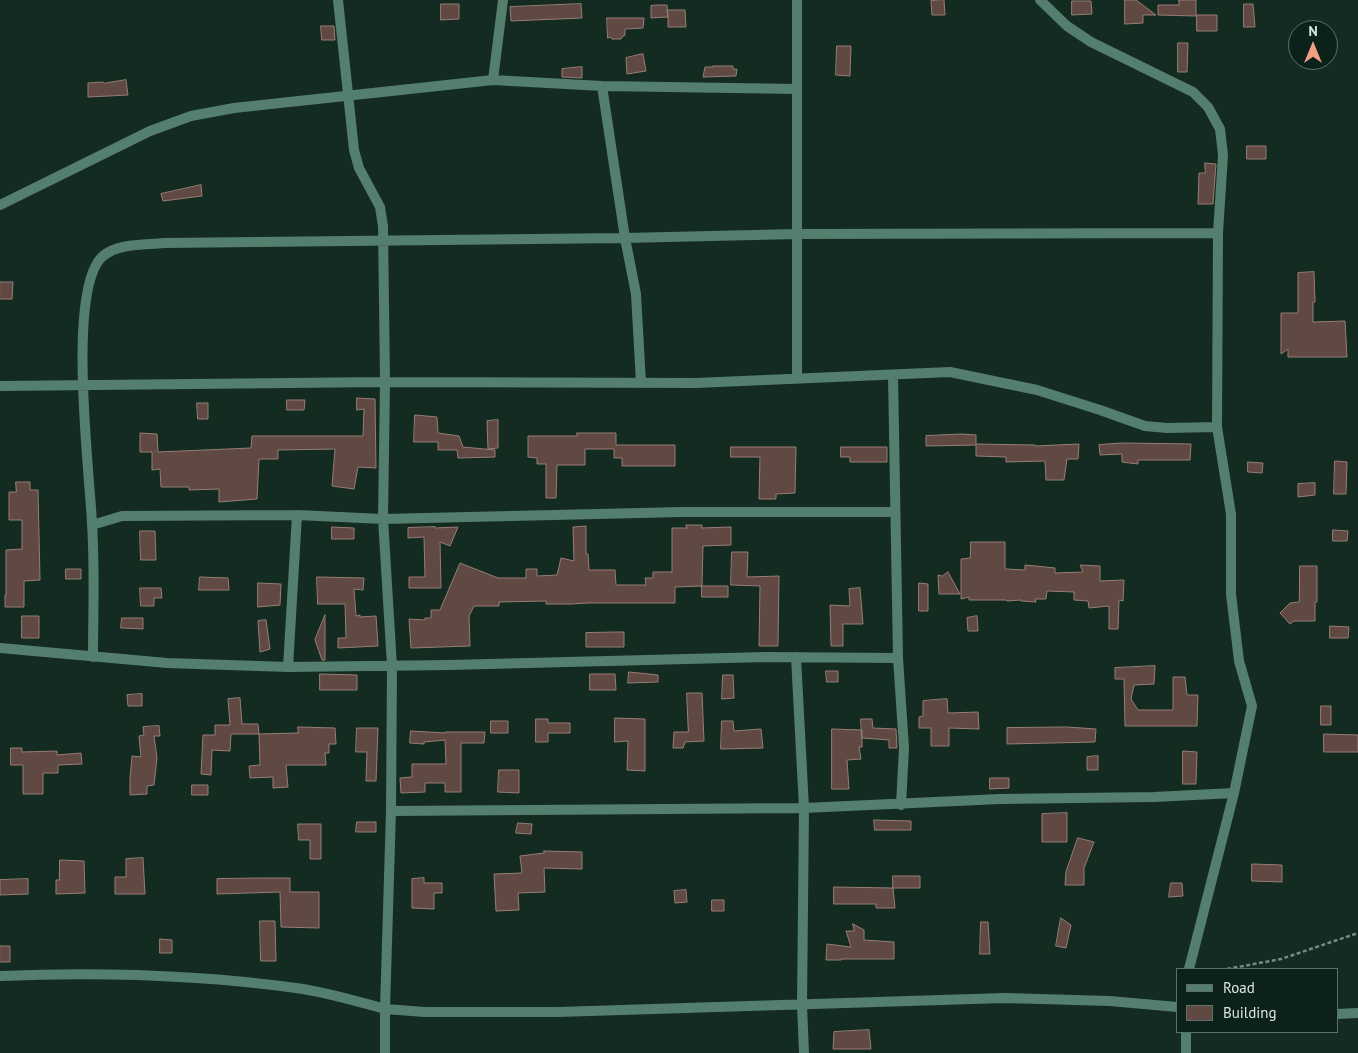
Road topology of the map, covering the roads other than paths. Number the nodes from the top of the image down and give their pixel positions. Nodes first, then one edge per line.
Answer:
1 (338, 0) edge
2 (503, 0) edge
3 (797, 0) edge
4 (1040, 0) edge
5 (493, 80) junction
6 (602, 86) junction
7 (797, 89) junction
8 (349, 97) junction
9 (0, 205) edge
10 (1218, 233) junction
11 (797, 234) junction
12 (625, 238) junction
13 (383, 240) junction
14 (893, 375) junction
15 (797, 380) junction
16 (384, 382) junction
17 (641, 383) junction
18 (82, 385) junction
19 (0, 386) edge
20 (1216, 427) junction
21 (895, 512) junction
22 (297, 515) junction
23 (383, 519) junction
24 (92, 525) junction
25 (0, 648) edge
26 (93, 657) junction
27 (796, 657) junction
28 (898, 658) junction
29 (392, 666) junction
30 (288, 667) junction
31 (1234, 793) junction
32 (901, 805) junction
33 (804, 808) junction
34 (391, 811) junction
35 (1189, 968) edge
36 (0, 976) edge
37 (802, 1006) junction
38 (1176, 1007) edge
39 (385, 1009) junction
40 (1358, 1013) edge
41 (1338, 1014) edge
42 (1186, 1033) edge
43 (385, 1053) edge
44 (804, 1053) edge
45 (1186, 1053) edge

1 - 8 street
2 - 5 street
3 - 7 street
4 - 10 street
5 - 6 street
5 - 8 street
6 - 7 street
6 - 12 street
7 - 11 street
8 - 9 street
8 - 13 street
10 - 11 street
10 - 20 street
11 - 12 street
11 - 15 street
12 - 13 street
12 - 17 street
13 - 16 street
13 - 18 street
14 - 15 street
14 - 20 street
14 - 21 street
15 - 17 street
16 - 17 street
16 - 18 street
16 - 23 street
18 - 19 street
18 - 24 street
20 - 31 street
21 - 23 street
21 - 28 street
22 - 23 street
22 - 24 street
22 - 30 street
23 - 29 street
24 - 26 street
25 - 26 street
26 - 30 street
27 - 28 street
27 - 29 street
27 - 33 street
28 - 32 street
29 - 30 street
29 - 34 street
31 - 32 street
31 - 35 street
32 - 33 street
33 - 34 street
33 - 37 street
34 - 39 street
36 - 39 street
37 - 38 street
37 - 39 street
37 - 44 street
39 - 43 street
40 - 41 street
42 - 45 street

